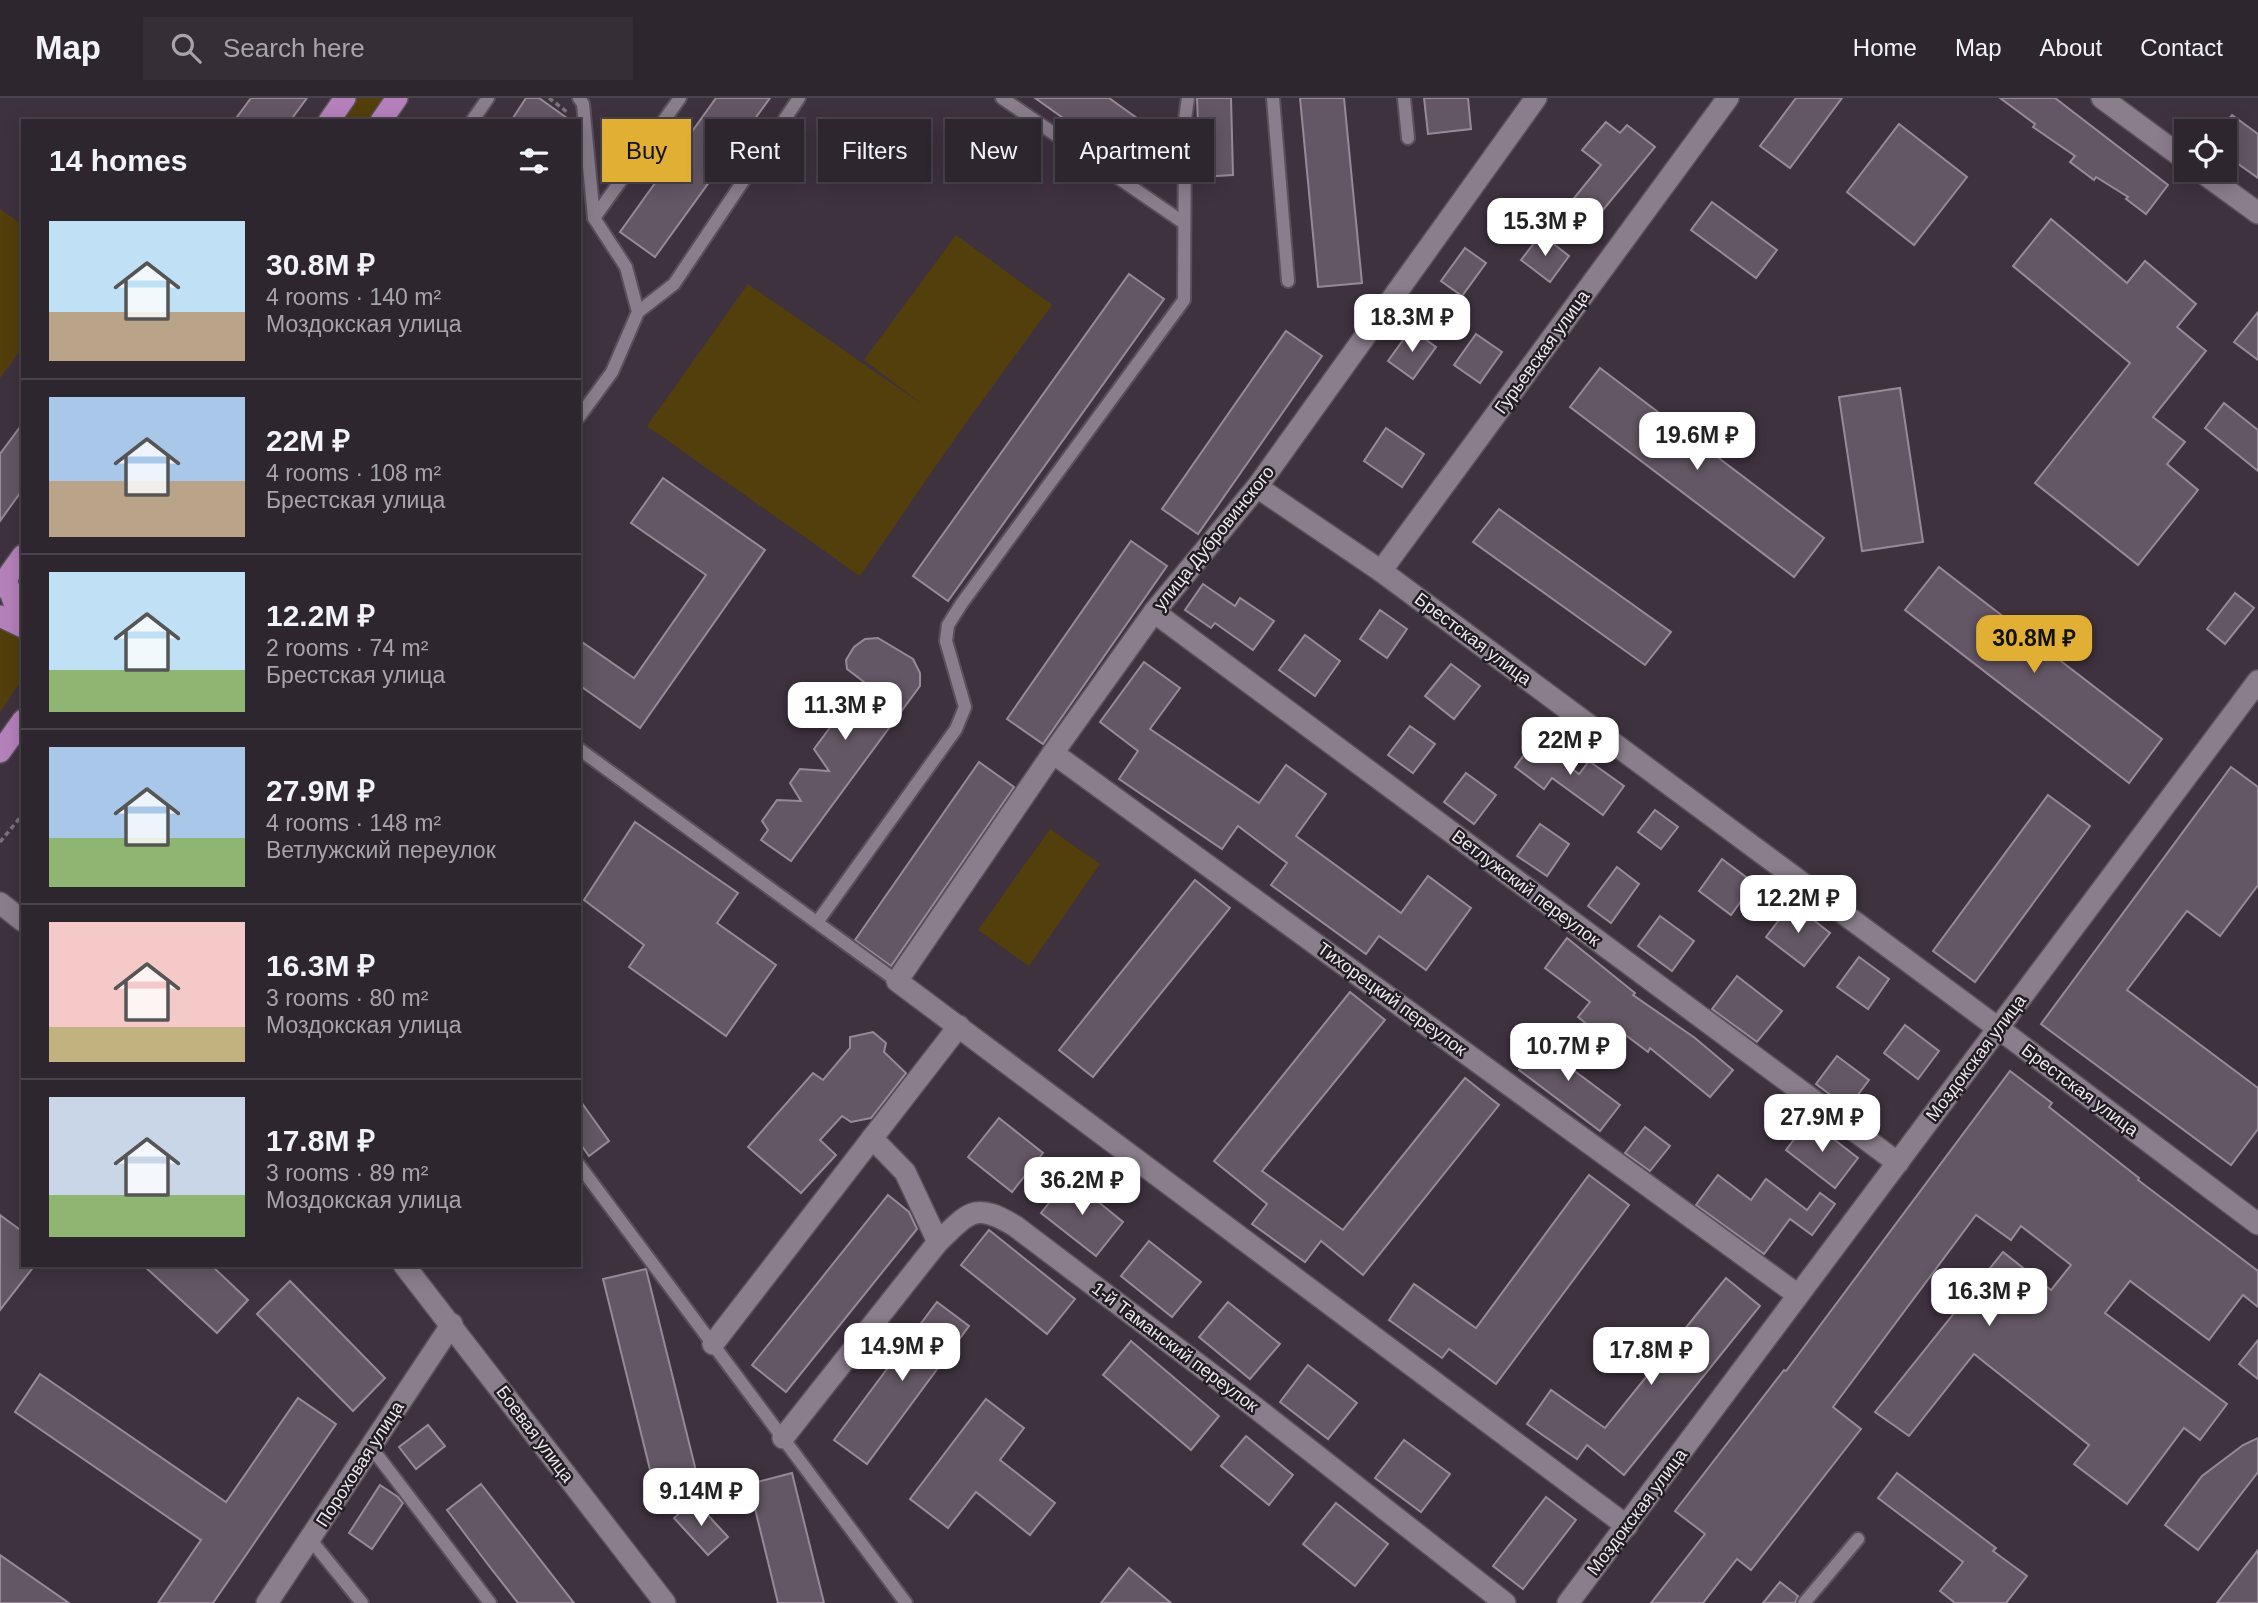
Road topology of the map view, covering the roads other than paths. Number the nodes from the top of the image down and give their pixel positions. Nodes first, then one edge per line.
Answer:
1 (345, 98) edge
2 (397, 98) edge
3 (488, 98) edge
4 (579, 98) edge
5 (680, 98) edge
6 (799, 98) edge
7 (1003, 98) edge
8 (1188, 98) edge
9 (1273, 98) edge
10 (1404, 98) edge
11 (1536, 98) edge
12 (1728, 98) edge
13 (2102, 98) edge
14 (330, 119) edge
15 (382, 119) edge
16 (473, 119) edge
17 (1408, 138) dead end
18 (2174, 151) edge
19 (584, 167) edge
20 (2215, 182) edge
21 (2258, 213) edge
22 (594, 218) junction
23 (1184, 223) junction
24 (1288, 281) dead end
25 (638, 312) junction
26 (581, 414) edge
27 (1256, 487) junction
28 (21, 558) edge
29 (1381, 571) junction
30 (3, 583) edge
31 (21, 608) edge
32 (1154, 612) junction
33 (0, 616) edge
34 (21, 626) edge
35 (2258, 681) edge
36 (21, 723) edge
37 (581, 750) edge
38 (0, 752) edge
39 (1053, 754) junction
40 (0, 903) edge
41 (21, 919) edge
42 (818, 921) junction
43 (897, 981) junction
44 (959, 1026) junction
45 (1998, 1028) junction
46 (872, 1138) junction
47 (1898, 1163) junction
48 (581, 1168) edge
49 (2258, 1224) edge
50 (938, 1242) junction
51 (406, 1267) edge
52 (1798, 1295) junction
53 (452, 1324) junction
54 (713, 1343) junction
55 (783, 1438) junction
56 (370, 1447) junction
57 (1628, 1526) junction
58 (310, 1539) junction
59 (1858, 1539) dead end
60 (267, 1603) edge
61 (362, 1603) edge
62 (490, 1603) edge
63 (665, 1603) edge
64 (906, 1603) edge
65 (1505, 1603) edge
66 (1568, 1603) edge
67 (1804, 1603) edge

1 - 14 main road
2 - 15 main road
3 - 16 lane
4 - 19 lane
5 - 22 lane
6 - 25 lane
7 - 23 lane
8 - 23 lane
9 - 24 lane
10 - 17 lane
11 - 27 street, улица Дубровинского
12 - 29 street, Гурьевская улица
13 - 18 street
19 - 22 lane
20 - 21 street
22 - 25 lane
23 - 42 lane
25 - 26 lane
27 - 29 street, Брестская улица
27 - 32 street, улица Дубровинского
28 - 30 main road
29 - 45 street, Брестская улица
30 - 31 main road
32 - 39 street, улица Дубровинского
32 - 47 street, Ветлужский переулок
33 - 34 main road
35 - 45 street, Моздокская улица
36 - 38 main road
37 - 42 lane
39 - 43 street, улица Дубровинского
39 - 52 street, Тихорецкий переулок
40 - 41 street
42 - 43 lane
43 - 44 street
44 - 46 street
44 - 57 street
45 - 47 street, Моздокская улица
45 - 49 street, Брестская улица
46 - 50 street
46 - 54 street
47 - 52 street, Моздокская улица
48 - 54 lane
50 - 55 street
50 - 65 street, 1-й Таманский переулок
51 - 53 street, Боевая улица
52 - 57 street, Моздокская улица
53 - 56 street, Пороховая улица
53 - 63 street, Боевая улица
54 - 55 lane
55 - 64 lane
56 - 58 street, Пороховая улица
56 - 62 lane
57 - 66 street, Моздокская улица
58 - 60 street, Пороховая улица
58 - 61 lane
59 - 67 lane

